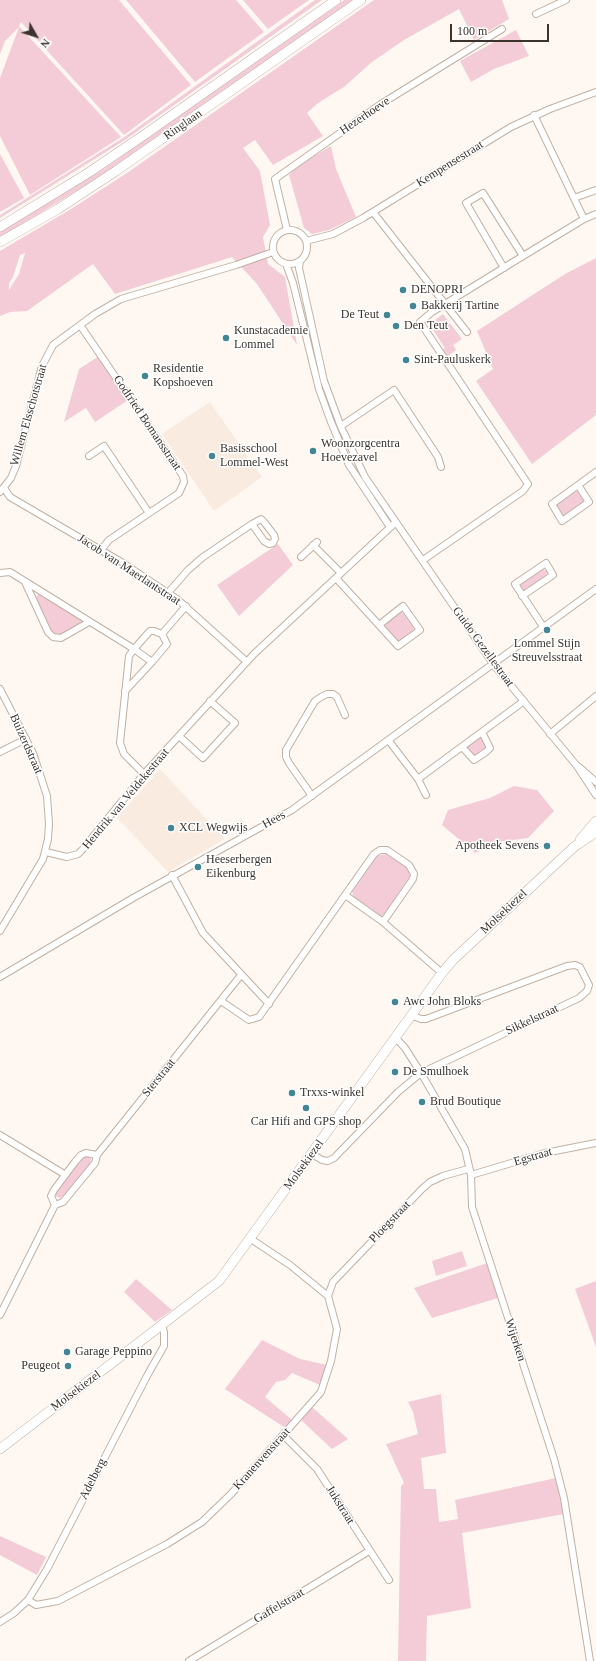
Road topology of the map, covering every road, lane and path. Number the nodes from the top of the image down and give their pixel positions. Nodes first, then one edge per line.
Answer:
1 (336, 0) edge
2 (361, 0) edge
3 (566, 0) edge
4 (536, 14) dead end
5 (502, 29) dead end
6 (596, 92) edge
7 (534, 115) junction
8 (596, 190) edge
9 (574, 198) junction
10 (374, 212) junction
11 (596, 214) edge
12 (584, 219) junction
13 (0, 227) edge
14 (287, 230) junction
15 (306, 241) junction
16 (0, 242) edge
17 (273, 252) junction
18 (523, 256) junction
19 (300, 261) junction
20 (286, 264) junction
21 (504, 268) junction
22 (305, 296) junction
23 (297, 298) junction
24 (445, 304) junction
25 (80, 325) junction
26 (467, 332) dead end
27 (317, 350) junction
28 (309, 351) junction
29 (341, 426) junction
30 (89, 456) dead end
31 (441, 467) dead end
32 (596, 472) edge
33 (365, 477) junction
34 (359, 481) junction
35 (578, 485) junction
36 (2, 490) edge
37 (149, 513) junction
38 (396, 522) junction
39 (252, 524) dead end
40 (390, 527) junction
41 (100, 551) junction
42 (301, 557) dead end
43 (423, 560) junction
44 (0, 573) edge
45 (338, 576) junction
46 (25, 582) junction
47 (596, 589) edge
48 (168, 593) junction
49 (522, 596) junction
50 (186, 606) junction
51 (89, 622) junction
52 (379, 625) junction
53 (544, 628) junction
54 (162, 634) junction
55 (134, 649) junction
56 (152, 662) junction
57 (247, 662) junction
58 (494, 664) junction
59 (0, 689) edge
60 (125, 691) junction
61 (596, 696) edge
62 (210, 701) junction
63 (524, 701) junction
64 (346, 715) dead end
65 (482, 732) junction
66 (550, 734) junction
67 (179, 736) junction
68 (26, 739) junction
69 (389, 741) junction
70 (462, 747) junction
71 (0, 752) edge
72 (577, 766) junction
73 (144, 774) junction
74 (418, 779) junction
75 (596, 782) edge
76 (426, 795) dead end
77 (596, 795) edge
78 (312, 796) junction
79 (596, 821) edge
80 (596, 832) edge
81 (574, 847) junction
82 (46, 852) junction
83 (172, 876) junction
84 (345, 895) junction
85 (383, 922) junction
86 (2, 924) edge
87 (0, 931) edge
88 (442, 973) junction
89 (241, 975) junction
90 (0, 978) edge
91 (220, 1001) junction
92 (269, 1004) junction
93 (411, 1015) junction
94 (395, 1038) junction
95 (421, 1073) junction
96 (0, 1135) edge
97 (596, 1144) edge
98 (312, 1154) junction
99 (97, 1155) junction
100 (469, 1172) junction
101 (64, 1174) junction
102 (55, 1205) junction
103 (251, 1240) junction
104 (328, 1296) junction
105 (0, 1315) edge
106 (162, 1326) junction
107 (283, 1435) junction
108 (0, 1448) edge
109 (369, 1551) junction
110 (389, 1580) dead end
111 (28, 1600) junction
112 (0, 1622) edge
113 (189, 1661) edge
114 (590, 1661) edge

1 - 13 main road, Ringlaan
2 - 16 main road, Ringlaan
3 - 4 street
5 - 14 street, Hezerhoeve
6 - 7 street, Kempensestraat
7 - 9 street
7 - 10 street, Kempensestraat
8 - 9 street
9 - 12 street
10 - 15 street, Kempensestraat
10 - 24 street
11 - 12 street
12 - 18 street
14 - 15 street
14 - 17 street
15 - 19 street
17 - 20 street
17 - 25 street, Willem Elsschotstraat
18 - 21 street
18 - 21 street
19 - 20 street
19 - 22 street, Guido Gezellestraat
20 - 23 street
21 - 24 street
22 - 23 street
22 - 27 street, Guido Gezellestraat
23 - 28 street
24 - 26 street
24 - 43 street
25 - 36 street, Willem Elsschotstraat
25 - 37 street, Godfried Bomansstraat
27 - 28 street
27 - 29 street, Guido Gezellestraat
28 - 34 street
29 - 31 street
29 - 33 street, Guido Gezellestraat
30 - 37 street
32 - 35 street
33 - 34 street
33 - 38 street, Guido Gezellestraat
34 - 40 street
35 - 35 street
36 - 41 street, Jacob van Maerlantstraat
37 - 41 street, Godfried Bomansstraat
38 - 40 street, Hendrik van Veldekestraat
38 - 43 street, Guido Gezellestraat
39 - 48 street
40 - 45 street, Hendrik van Veldekestraat
41 - 48 street, Jacob van Maerlantstraat
42 - 45 street
43 - 58 street, Guido Gezellestraat
44 - 46 street
45 - 52 street
45 - 57 street, Hendrik van Veldekestraat
46 - 51 street
46 - 51 street
47 - 53 street, Hees
48 - 50 street, Jacob van Maerlantstraat
49 - 49 street
49 - 53 street
50 - 54 street
50 - 57 street, Jacob van Maerlantstraat
51 - 55 street
52 - 52 street
53 - 58 street, Hees
54 - 55 street
54 - 56 street
55 - 56 street
55 - 60 street
56 - 60 street
57 - 62 street, Hendrik van Veldekestraat
58 - 63 street, Guido Gezellestraat
58 - 69 street, Hees
59 - 68 street, Buizerdstraat
60 - 73 street
61 - 66 street
62 - 67 street, Hendrik van Veldekestraat
62 - 67 street
63 - 65 street
63 - 66 street, Guido Gezellestraat
64 - 78 street
65 - 70 street
65 - 70 street
66 - 72 street, Guido Gezellestraat
67 - 73 street, Hendrik van Veldekestraat
68 - 71 street
68 - 82 street, Buizerdstraat
69 - 74 street
69 - 78 street, Hees
70 - 74 street
72 - 75 street, Guido Gezellestraat
72 - 77 street, Guido Gezellestraat
73 - 82 street, Hendrik van Veldekestraat
74 - 76 street
78 - 83 street, Hees
79 - 81 main road, Molsekiezel
80 - 81 main road, Molsekiezel
81 - 88 main road, Molsekiezel
82 - 86 street, Buizerdstraat
83 - 89 street
83 - 90 street, Hees
84 - 85 street
84 - 85 street
84 - 92 street
85 - 88 street
86 - 87 street, Buizerdstraat
88 - 93 main road, Molsekiezel
89 - 91 street, Sterstraat
89 - 92 street
91 - 92 street
91 - 99 street, Sterstraat
93 - 94 main road, Molsekiezel
93 - 95 street, Sikkelstraat
94 - 95 street, Wijerken
94 - 98 main road, Molsekiezel
95 - 98 street, Sikkelstraat
95 - 100 street, Wijerken
96 - 101 street
97 - 100 street, Egstraat
98 - 103 main road, Molsekiezel
99 - 101 street, Sterstraat
99 - 102 street, Sterstraat
100 - 104 street, Ploegstraat
100 - 114 street, Wijerken
101 - 102 street, Sterstraat
102 - 105 street, Sterstraat
103 - 104 street
103 - 106 main road, Molsekiezel
104 - 107 street, Kranenvenstraat
106 - 108 main road, Molsekiezel
106 - 111 street, Adelberg
107 - 109 street, Jukstraat
107 - 111 street, Kranenvenstraat
109 - 110 street, Jukstraat
109 - 113 street, Gaffelstraat
111 - 112 street, Adelberg

